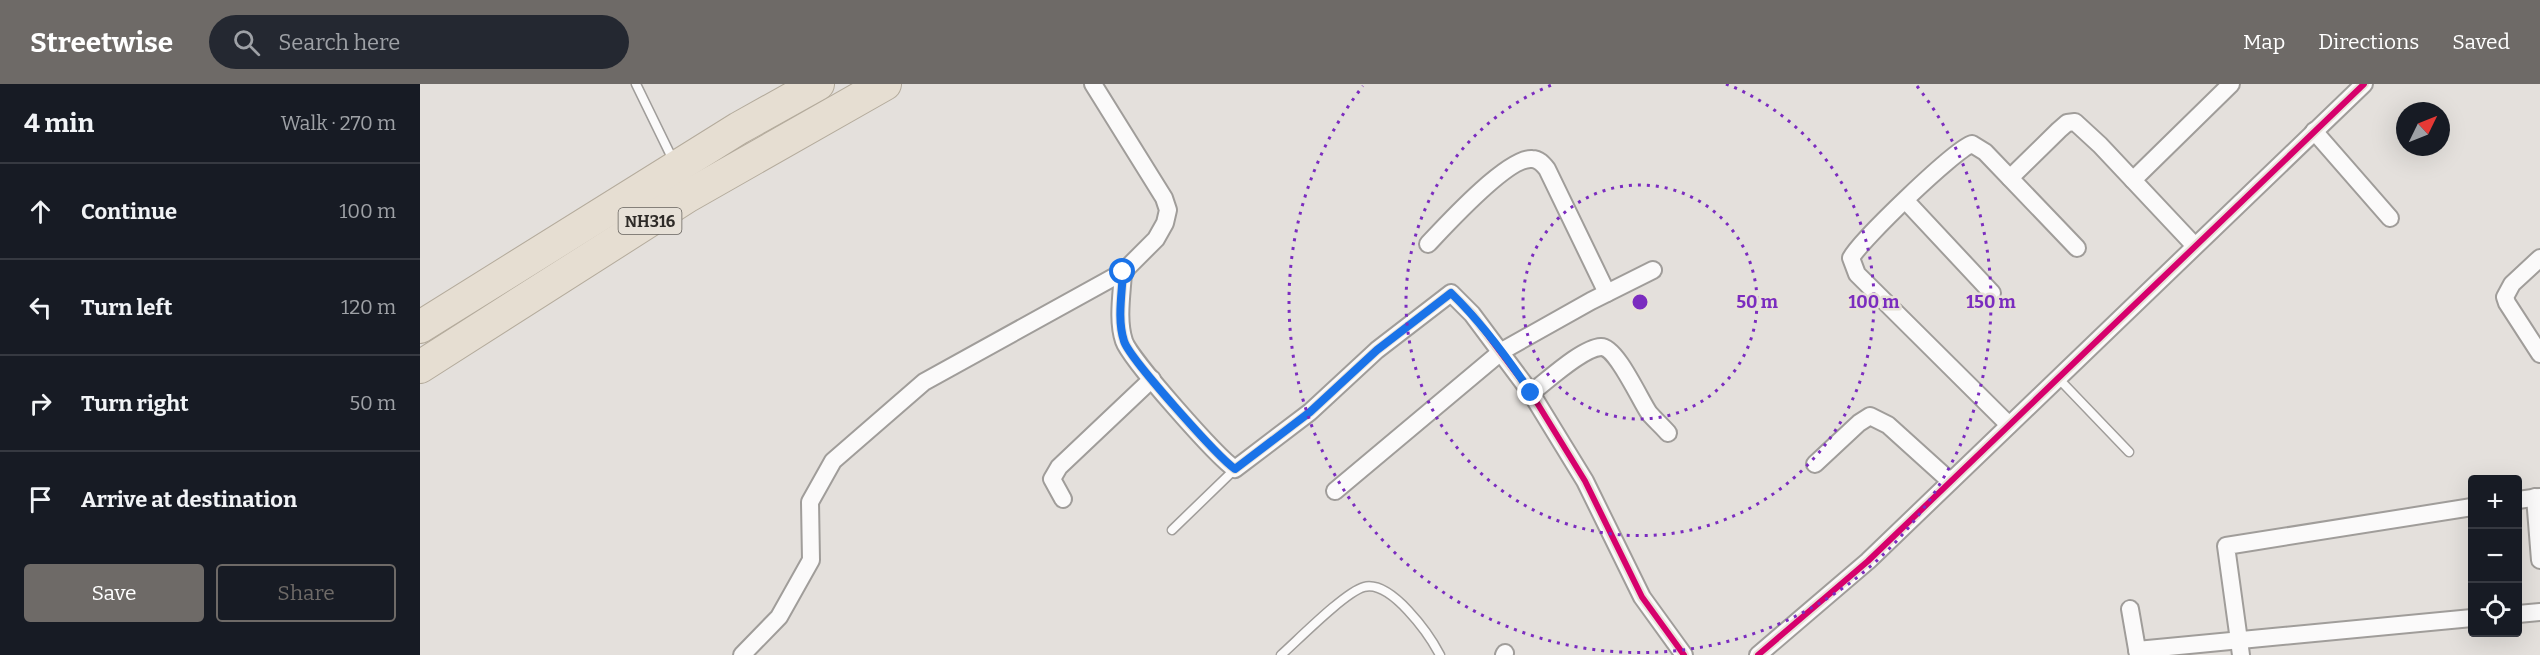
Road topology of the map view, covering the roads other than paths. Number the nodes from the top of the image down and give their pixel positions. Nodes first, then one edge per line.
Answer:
1 (636, 84) edge
2 (818, 84) edge
3 (885, 84) edge
4 (1093, 84) edge
5 (2231, 84) edge
6 (2364, 84) edge
7 (2314, 131) junction
8 (677, 167) junction
9 (2010, 178) junction
10 (2133, 180) junction
11 (1906, 201) junction
12 (2390, 218) dead end
13 (1428, 244) dead end
14 (2195, 246) junction
15 (2077, 248) dead end
16 (2540, 258) edge
17 (1653, 270) dead end
18 (1123, 272) junction
19 (1607, 293) junction
20 (1992, 293) dead end
21 (420, 327) edge
22 (1503, 351) junction
23 (2540, 354) edge
24 (420, 367) edge
25 (2058, 378) junction
26 (1152, 379) junction
27 (1531, 393) junction
28 (2009, 425) junction
29 (1668, 433) dead end
30 (2129, 452) dead end
31 (1815, 464) dead end
32 (1235, 469) junction
33 (1950, 482) junction
34 (1335, 491) dead end
35 (2537, 497) edge
36 (1063, 499) dead end
37 (2522, 499) edge
38 (2468, 508) edge
39 (1172, 530) dead end
40 (2540, 560) edge
41 (2130, 609) dead end
42 (2540, 612) edge
43 (2522, 614) edge
44 (2468, 618) edge
45 (2240, 647) edge
46 (2138, 652) edge
47 (742, 655) edge
48 (1281, 655) edge
49 (1440, 655) edge
50 (1684, 655) edge
51 (1758, 655) edge

1 - 8 lane
2 - 8 highway, NH316
3 - 24 highway, NH316
4 - 18 street
5 - 10 street
6 - 7 street
7 - 12 street
7 - 14 street
8 - 21 highway, NH316
9 - 10 street
9 - 11 street
9 - 15 street
10 - 14 street
11 - 20 street
11 - 28 street
13 - 19 street
14 - 25 street
16 - 23 street
17 - 19 street
18 - 26 street
18 - 47 street
19 - 22 street
22 - 27 street
22 - 32 street
22 - 34 street
25 - 28 street
25 - 30 lane
26 - 32 street
26 - 36 street
27 - 29 street
27 - 50 street
28 - 33 street
31 - 33 street
32 - 39 lane
33 - 51 street
35 - 37 street
35 - 40 street
38 - 45 street
41 - 46 street
42 - 43 street
44 - 45 street
45 - 46 street
48 - 49 lane

